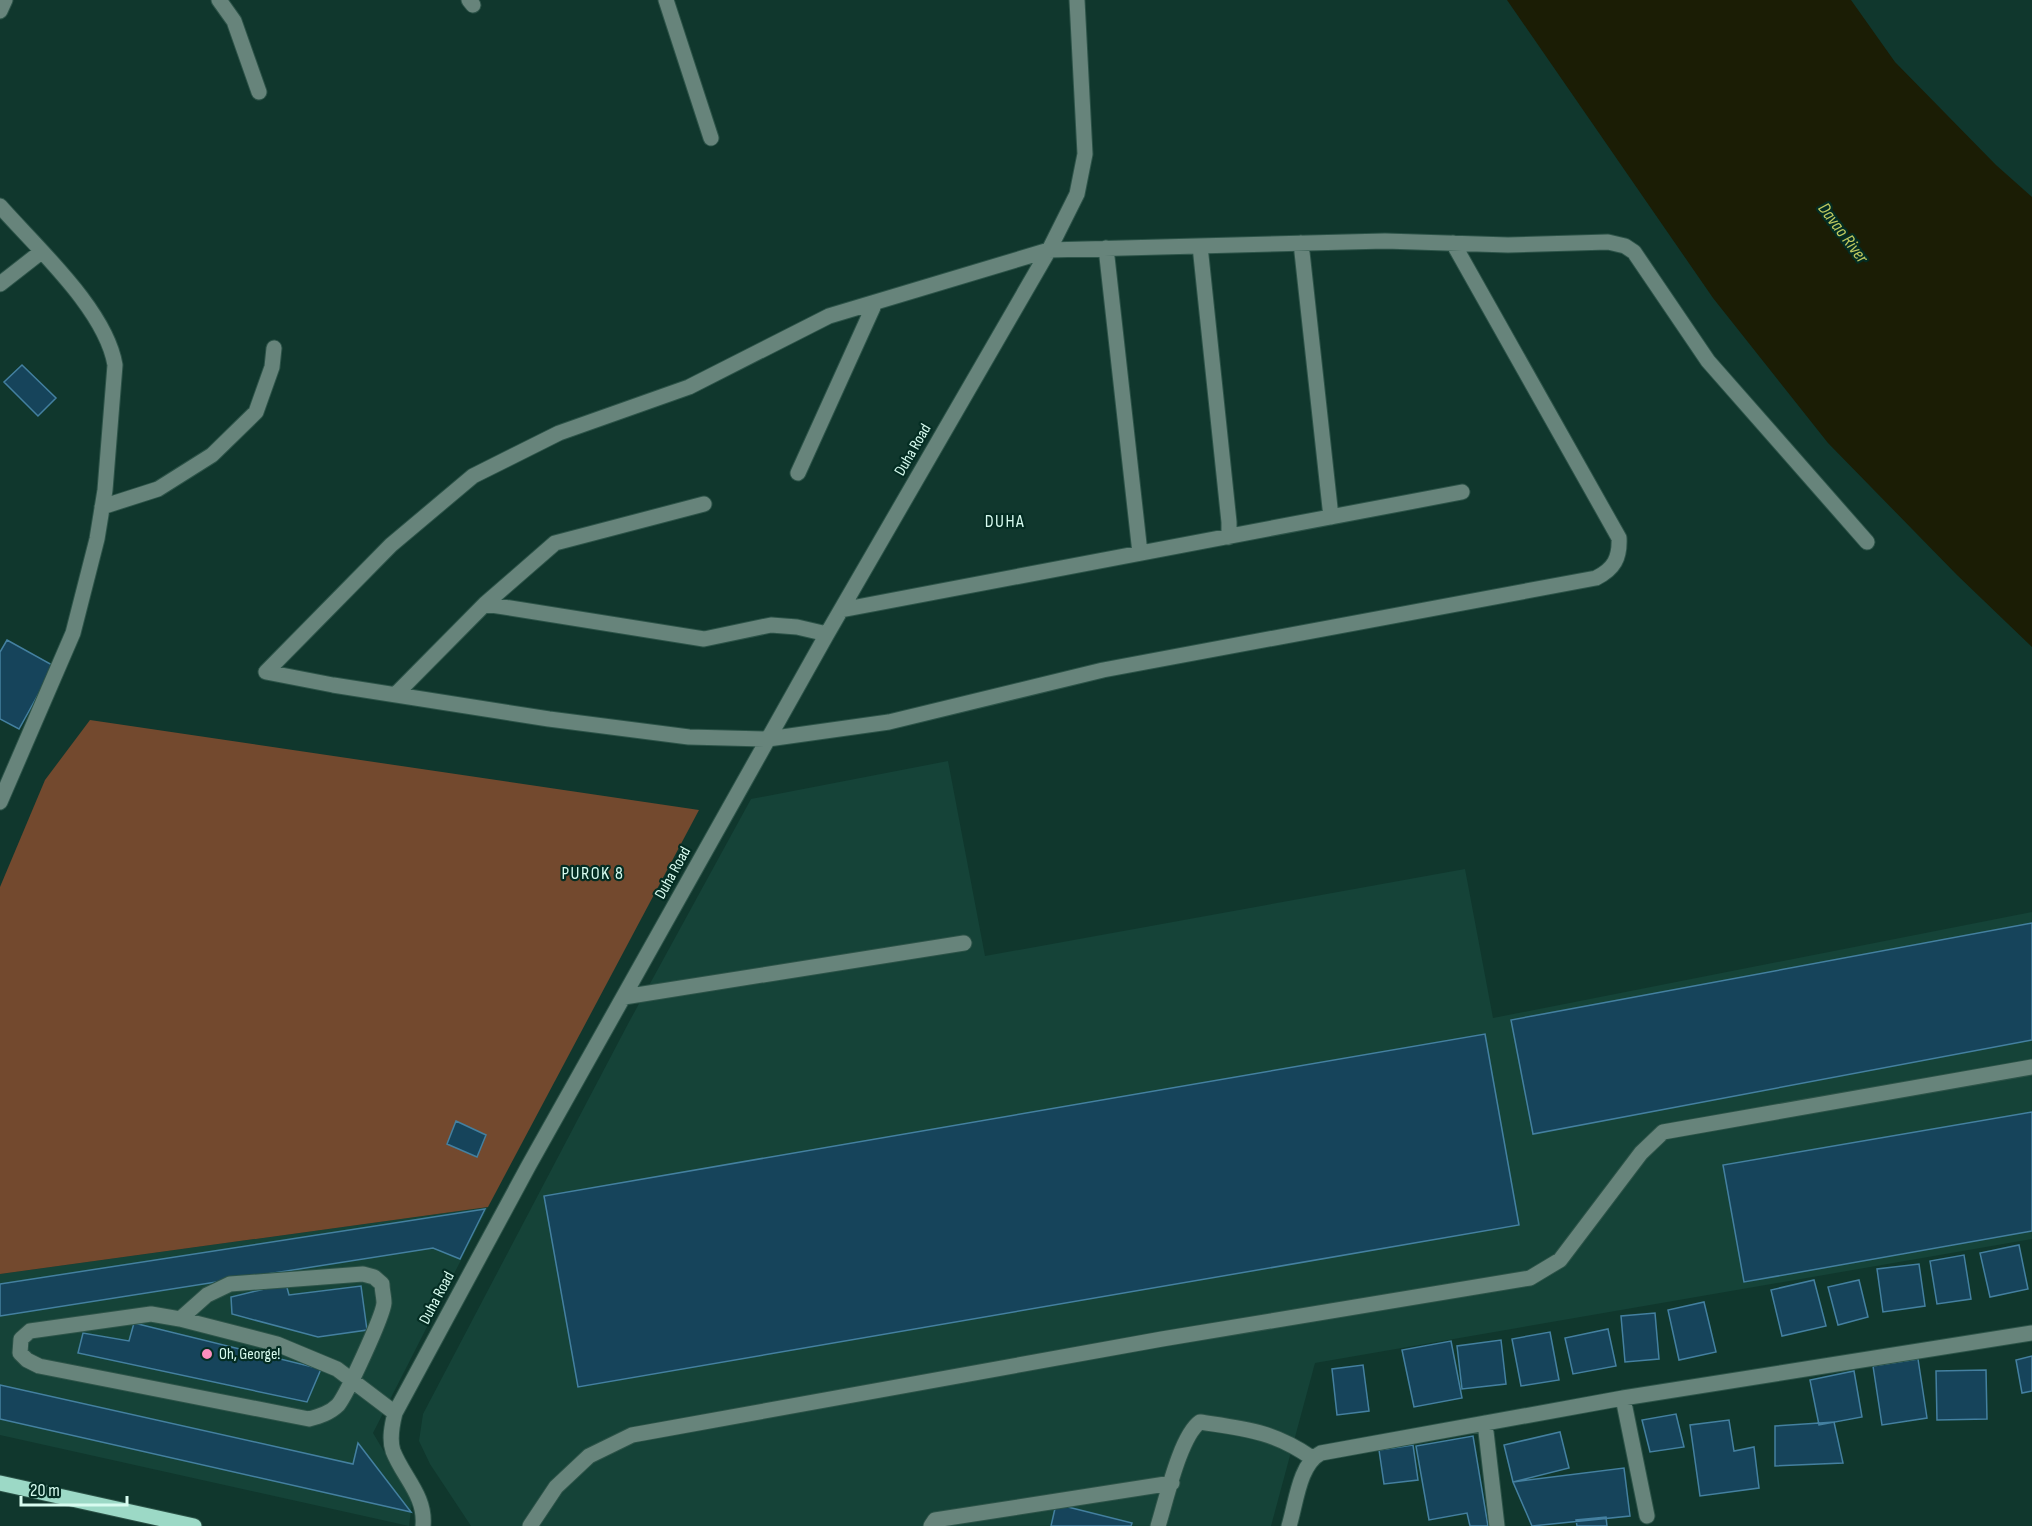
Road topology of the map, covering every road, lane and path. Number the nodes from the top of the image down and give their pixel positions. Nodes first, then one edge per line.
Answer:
1 (5, 0) edge
2 (219, 0) edge
3 (666, 0) edge
4 (1077, 0) edge
5 (0, 10) edge
6 (260, 93) dead end
7 (711, 138) dead end
8 (0, 206) edge
9 (1301, 243) junction
10 (1453, 243) junction
11 (1200, 246) junction
12 (1106, 248) junction
13 (1049, 250) junction
14 (41, 252) junction
15 (0, 284) edge
16 (875, 303) junction
17 (274, 348) dead end
18 (798, 473) dead end
19 (1462, 492) dead end
20 (704, 504) dead end
21 (102, 507) junction
22 (1331, 517) junction
23 (1229, 537) junction
24 (1867, 542) dead end
25 (1140, 553) junction
26 (485, 604) junction
27 (840, 610) junction
28 (827, 634) junction
29 (397, 693) junction
30 (768, 739) junction
31 (0, 802) edge
32 (964, 943) dead end
33 (624, 997) junction
34 (2032, 1067) edge
35 (180, 1319) junction
36 (2032, 1334) edge
37 (353, 1379) junction
38 (1623, 1398) junction
39 (395, 1413) junction
40 (1485, 1424) junction
41 (1312, 1458) junction
42 (0, 1483) edge
43 (1172, 1483) junction
44 (1647, 1516) dead end
45 (194, 1526) edge
46 (423, 1526) edge
47 (530, 1526) edge
48 (931, 1526) edge
49 (1158, 1526) edge
50 (1289, 1526) edge
51 (1497, 1526) edge

1 - 5 street
2 - 6 street
3 - 7 street
4 - 13 street, Duha Road
8 - 14 street
9 - 10 street
9 - 11 street
9 - 22 street
10 - 24 street
10 - 30 street
11 - 12 street
11 - 23 street
12 - 13 street
12 - 25 street
13 - 16 street
13 - 27 street, Duha Road
14 - 15 street
14 - 21 street
16 - 18 street
16 - 29 street
17 - 21 street
19 - 22 street
20 - 26 street
21 - 31 street
22 - 23 street
23 - 25 street
25 - 27 street
26 - 28 street
26 - 29 street
27 - 28 street, Duha Road
28 - 30 street, Duha Road
29 - 30 street
30 - 33 street, Duha Road
32 - 33 street
33 - 39 street, Duha Road
34 - 47 street
35 - 37 street
35 - 37 street
35 - 37 street
36 - 38 street
37 - 39 street
38 - 40 street
38 - 44 street
39 - 46 street, Duha Road
40 - 41 street
40 - 51 street
41 - 43 street
41 - 50 street
42 - 45 main road
43 - 48 street
43 - 49 street

